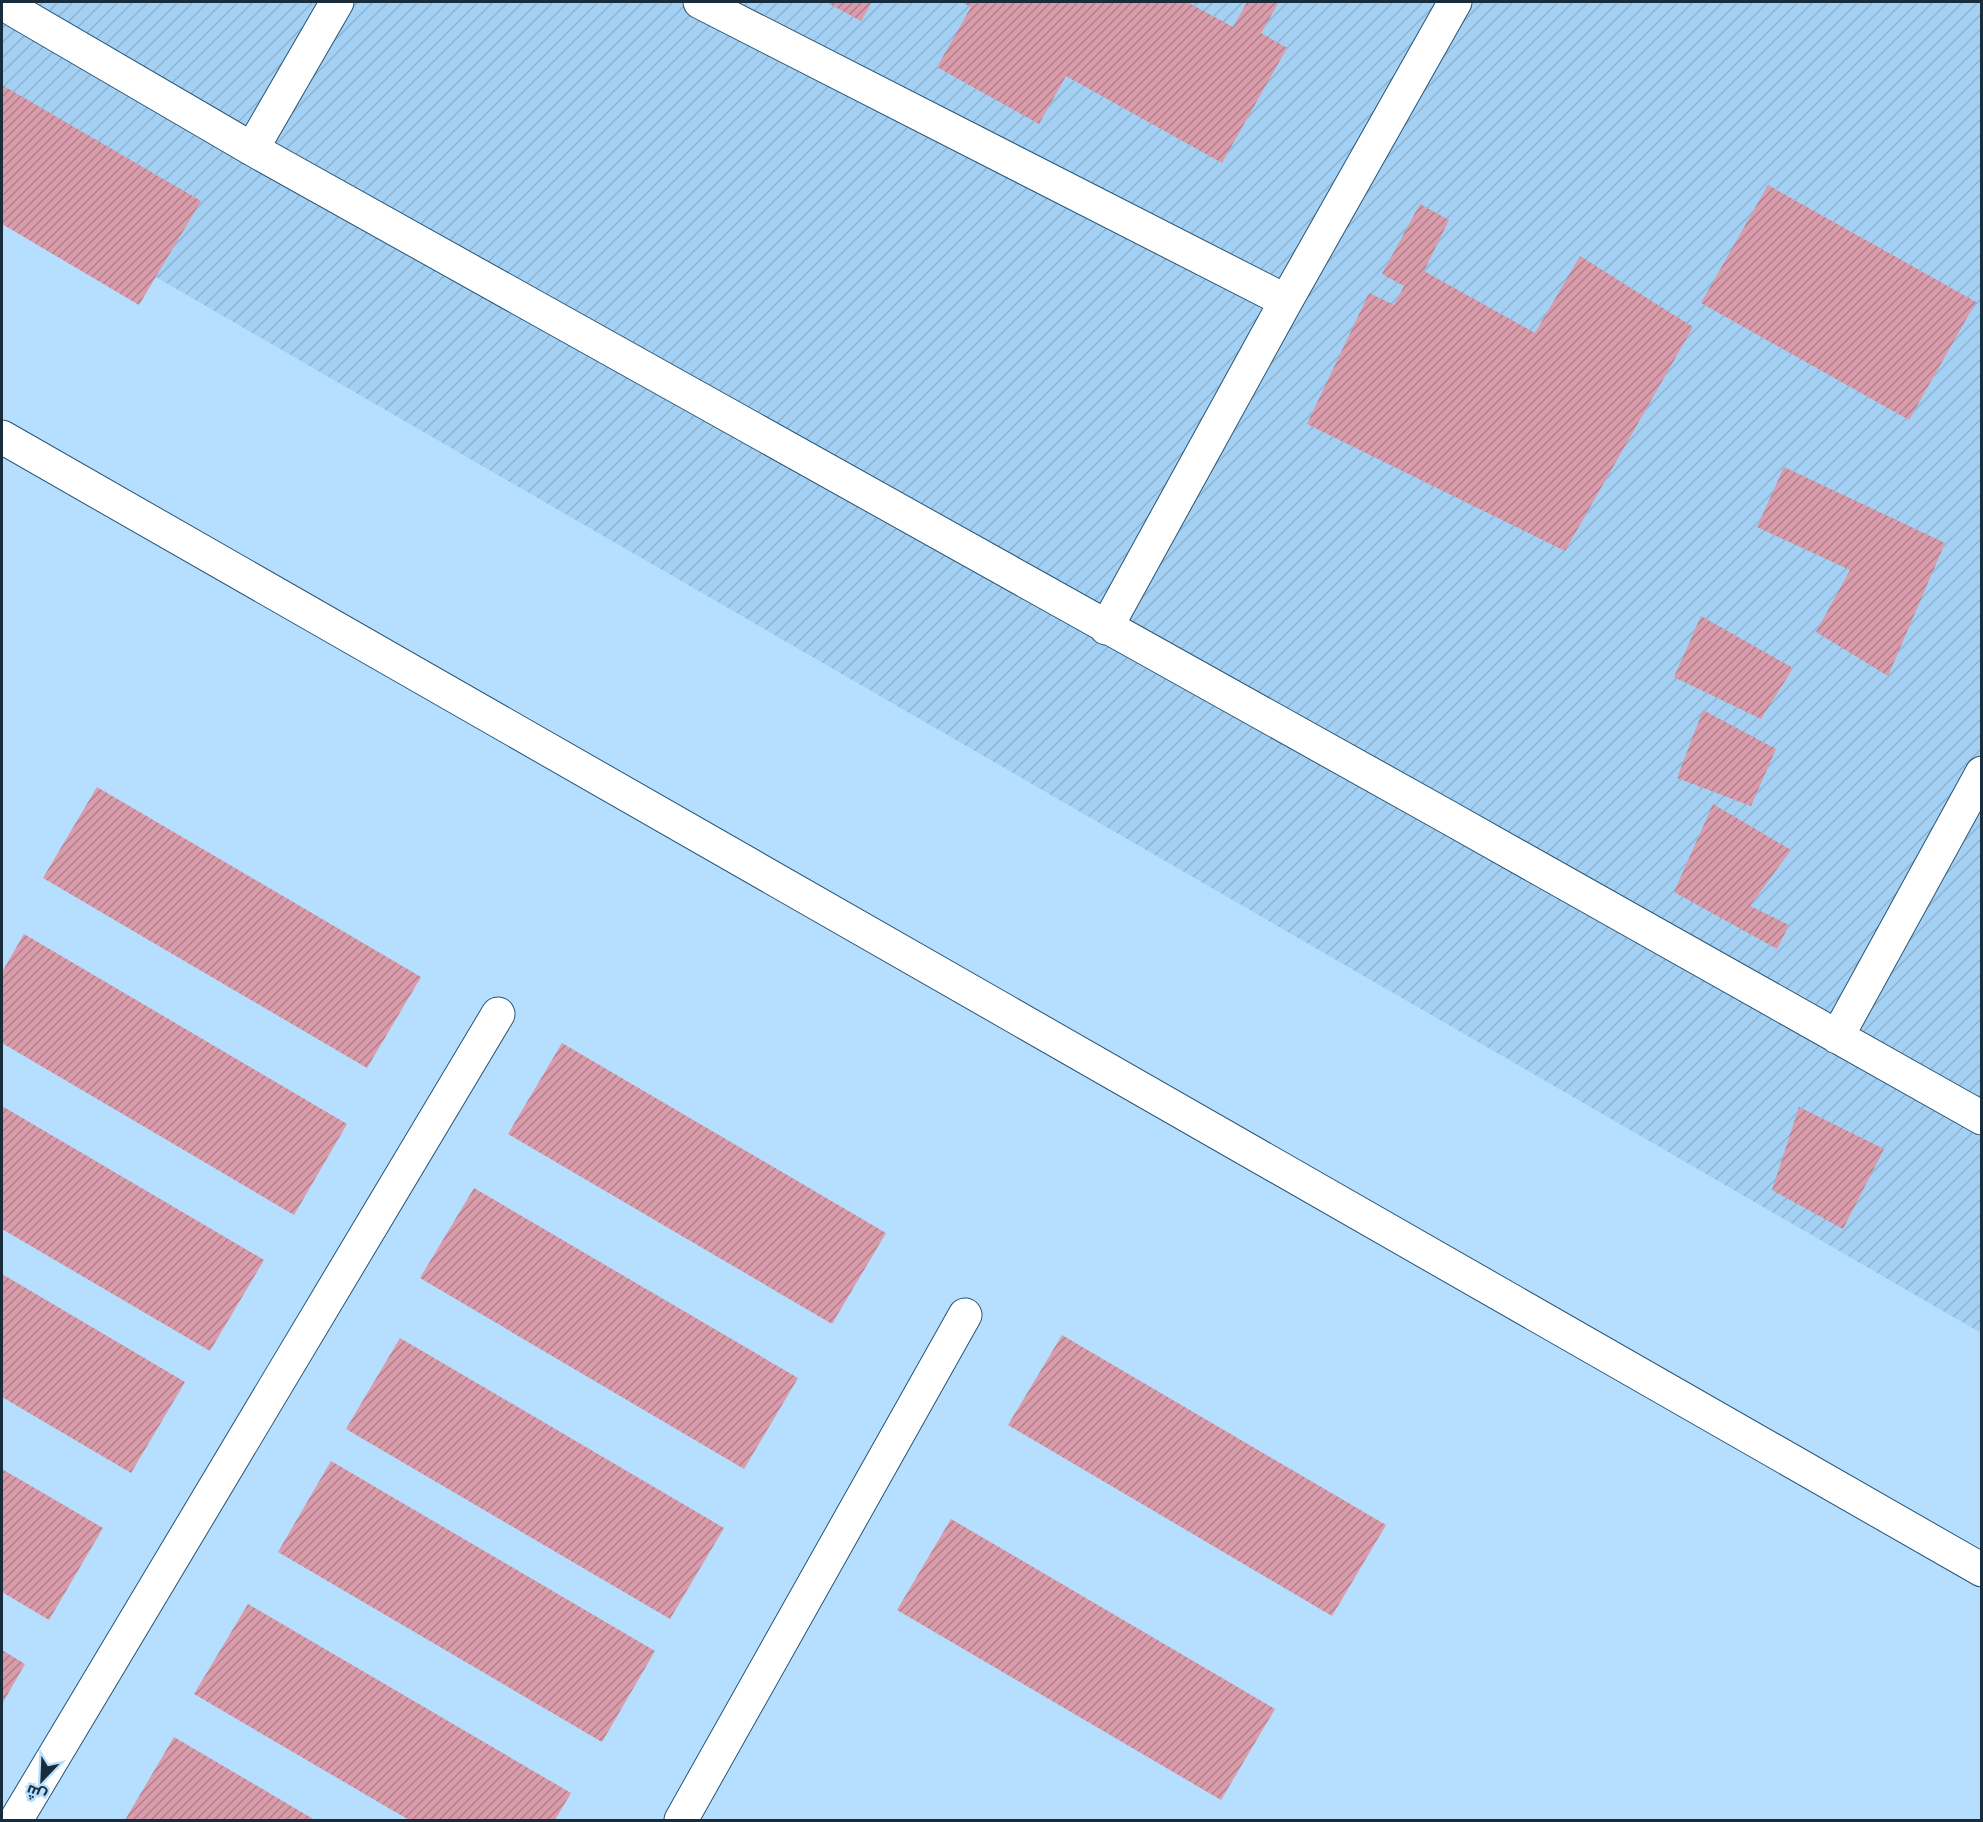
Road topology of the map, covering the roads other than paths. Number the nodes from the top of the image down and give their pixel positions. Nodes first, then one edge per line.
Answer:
1 (337, 2) edge
2 (700, 2) edge
3 (2, 3) edge
4 (1451, 3) edge
5 (252, 149) junction
6 (1286, 301) junction
7 (2, 437) edge
8 (1106, 627) junction
9 (1982, 773) edge
10 (498, 1014) dead end
11 (1837, 1037) junction
12 (1982, 1118) edge
13 (966, 1315) dead end
14 (1982, 1570) edge
15 (16, 1821) edge
16 (681, 1821) edge

1 - 5 street
2 - 6 street
3 - 5 street
4 - 6 street
5 - 8 street
6 - 8 street
7 - 14 street
8 - 11 street
9 - 11 street
10 - 15 street
11 - 12 street
13 - 16 street

